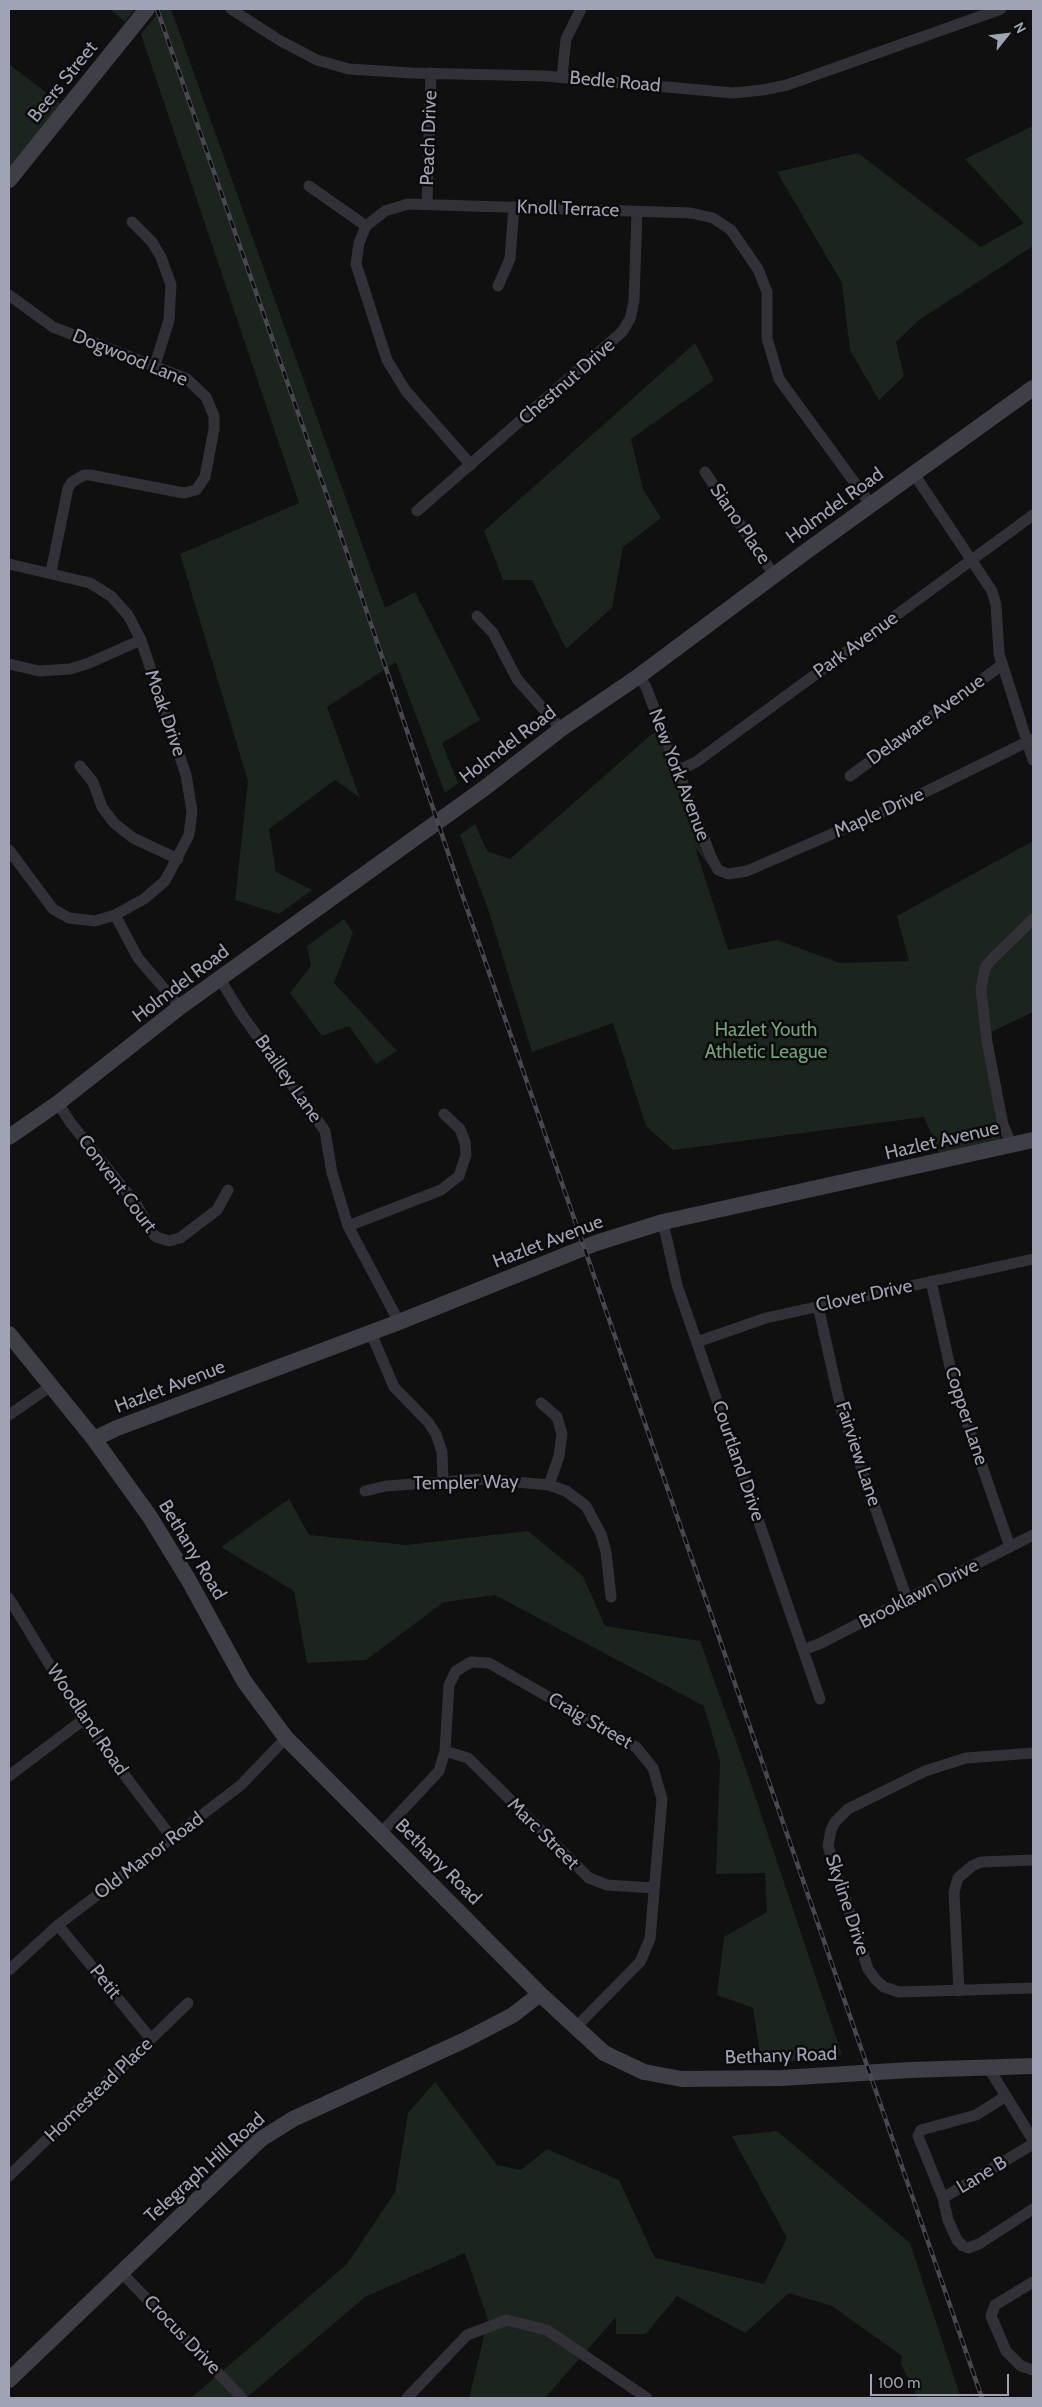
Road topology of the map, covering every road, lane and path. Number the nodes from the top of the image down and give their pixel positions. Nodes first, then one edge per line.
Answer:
1 (147, 9) edge
2 (231, 9) edge
3 (581, 9) edge
4 (1001, 9) edge
5 (431, 73) junction
6 (562, 77) junction
7 (9, 180) edge
8 (309, 186) dead end
9 (427, 203) junction
10 (514, 207) junction
11 (637, 212) junction
12 (132, 222) dead end
13 (366, 226) junction
14 (498, 286) dead end
15 (9, 295) edge
16 (155, 365) junction
17 (1033, 388) edge
18 (470, 465) junction
19 (705, 472) dead end
20 (914, 474) junction
21 (871, 505) junction
22 (417, 511) dead end
23 (1033, 515) edge
24 (972, 560) junction
25 (9, 564) edge
26 (51, 572) junction
27 (774, 575) junction
28 (477, 616) dead end
29 (141, 640) junction
30 (9, 664) edge
31 (1002, 665) junction
32 (639, 676) junction
33 (561, 730) junction
34 (1031, 741) edge
35 (1033, 760) edge
36 (80, 766) dead end
37 (677, 771) junction
38 (850, 776) dead end
39 (9, 850) edge
40 (178, 859) junction
41 (722, 873) joint
42 (115, 915) junction
43 (1033, 919) edge
44 (220, 980) junction
45 (180, 1007) junction
46 (58, 1103) junction
47 (444, 1114) dead end
48 (9, 1137) edge
49 (1033, 1140) edge
50 (1012, 1145) junction
51 (228, 1190) dead end
52 (663, 1222) junction
53 (348, 1226) junction
54 (1033, 1259) edge
55 (931, 1281) junction
56 (818, 1306) junction
57 (399, 1322) junction
58 (371, 1333) junction
59 (9, 1334) edge
60 (697, 1342) junction
61 (51, 1386) junction
62 (541, 1403) dead end
63 (9, 1415) edge
64 (94, 1439) junction
65 (443, 1481) junction
66 (549, 1484) junction
67 (366, 1492) dead end
68 (1033, 1535) edge
69 (1010, 1547) junction
70 (611, 1597) dead end
71 (9, 1598) edge
72 (907, 1599) junction
73 (803, 1650) junction
74 (820, 1699) dead end
75 (83, 1720) junction
76 (286, 1738) junction
77 (445, 1751) junction
78 (1033, 1753) edge
79 (9, 1776) edge
80 (381, 1833) junction
81 (172, 1838) junction
82 (1033, 1860) edge
83 (654, 1888) junction
84 (58, 1925) junction
85 (9, 1970) edge
86 (1033, 1988) edge
87 (959, 1991) junction
88 (540, 1994) junction
89 (188, 2003) dead end
90 (576, 2028) junction
91 (151, 2039) junction
92 (1033, 2066) edge
93 (988, 2067) junction
94 (1006, 2096) junction
95 (1033, 2140) edge
96 (1033, 2144) edge
97 (9, 2176) edge
98 (943, 2198) junction
99 (1033, 2209) edge
100 (121, 2272) junction
101 (1033, 2282) edge
102 (1033, 2370) edge
103 (9, 2380) edge
104 (242, 2398) edge
105 (407, 2398) edge
106 (647, 2398) edge

1 - 7 street, Beers Street
2 - 5 street, Bedle Road
3 - 6 street
4 - 6 street, Bedle Road
5 - 6 street, Bedle Road
5 - 9 street, Peach Drive
8 - 13 street
9 - 10 street, Knoll Terrace
9 - 13 street, Knoll Terrace
10 - 11 street, Knoll Terrace
10 - 14 street
11 - 18 street, Chestnut Drive
11 - 21 street, Knoll Terrace
12 - 16 street
13 - 18 street
15 - 16 street, Dogwood Lane
16 - 26 street, Dogwood Lane
17 - 20 street, Holmdel Road
18 - 22 street, Chestnut Drive
19 - 27 street, Siano Place
20 - 21 street, Holmdel Road
20 - 24 street
21 - 27 street, Holmdel Road
23 - 24 street, Park Avenue
24 - 31 street
24 - 37 street, Park Avenue
25 - 26 street, Moak Drive
26 - 29 street, Moak Drive
27 - 32 street, Holmdel Road
28 - 33 street
29 - 30 street
29 - 40 street, Moak Drive
31 - 34 street
31 - 38 street, Delaware Avenue
32 - 33 street, Holmdel Road
32 - 37 street, New York Avenue
33 - 44 street, Holmdel Road
34 - 35 street
34 - 41 street, Maple Drive
36 - 40 street
37 - 41 street, New York Avenue
39 - 42 street, Moak Drive
40 - 42 street, Moak Drive
42 - 45 street
43 - 50 street
44 - 45 street, Holmdel Road
44 - 53 street, Brailley Lane
45 - 46 street, Holmdel Road
46 - 48 street, Holmdel Road
46 - 51 street, Convent Court
47 - 53 street
49 - 50 street, Hazlet Avenue
50 - 52 street, Hazlet Avenue
52 - 57 street, Hazlet Avenue
52 - 60 street, Courtland Drive
53 - 57 street, Brailley Lane
54 - 55 street, Clover Drive
55 - 56 street, Clover Drive
55 - 69 street, Copper Lane
56 - 60 street, Clover Drive
56 - 72 street, Fairview Lane
57 - 58 street, Hazlet Avenue
58 - 64 street, Hazlet Avenue
58 - 65 street
59 - 61 street, Bethany Road
60 - 73 street, Courtland Drive
61 - 63 street
61 - 64 street, Bethany Road
62 - 66 street
64 - 76 street, Bethany Road
65 - 66 street, Templer Way
65 - 67 street, Templer Way
66 - 70 street, Templer Way
68 - 69 street, Brooklawn Drive
69 - 72 street, Brooklawn Drive
71 - 75 street, Woodland Road
72 - 73 street, Brooklawn Drive
73 - 74 street, Courtland Drive
75 - 79 street
75 - 81 street, Woodland Road
76 - 80 street, Bethany Road
76 - 81 street, Old Manor Road
77 - 80 street, Craig Street
77 - 83 street, Marc Street
77 - 83 street, Craig Street
78 - 87 street, Skyline Drive
80 - 88 street, Bethany Road
81 - 84 street, Old Manor Road
82 - 87 street
83 - 90 street, Craig Street
84 - 85 street, Old Manor Road
84 - 91 street, Petit
86 - 87 street, Skyline Drive
88 - 90 street, Bethany Road
88 - 100 street, Telegraph Hill Road
89 - 91 street, Homestead Place
90 - 93 street, Bethany Road
91 - 97 street, Homestead Place
92 - 93 street, Bethany Road
93 - 94 street
94 - 95 street
94 - 98 street
96 - 98 street, Lane B
98 - 99 street, Lane B
100 - 103 street, Telegraph Hill Road
100 - 104 street, Crocus Drive
101 - 102 street
105 - 106 street

